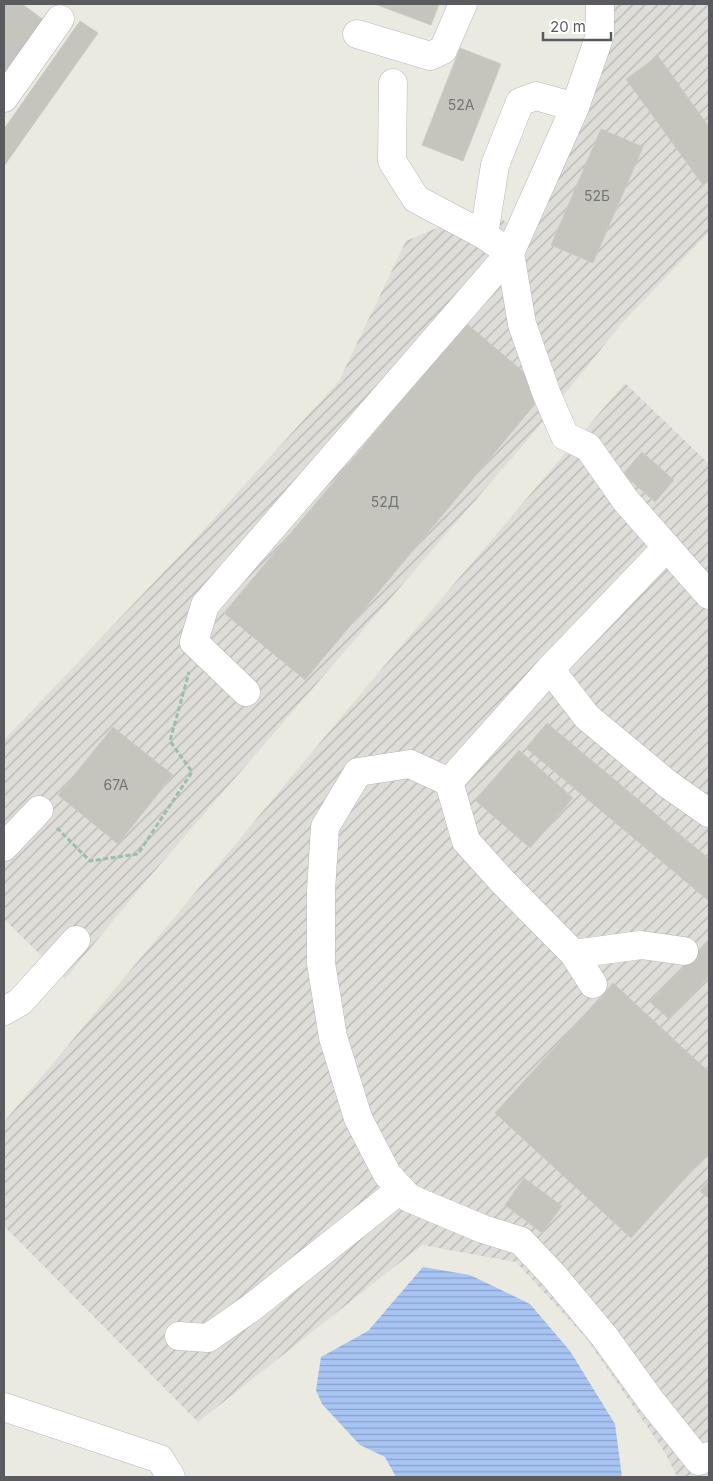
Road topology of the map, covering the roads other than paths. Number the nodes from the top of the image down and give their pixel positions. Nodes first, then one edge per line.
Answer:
1 (463, 4) edge
2 (600, 4) edge
3 (60, 18) dead end
4 (357, 34) dead end
5 (393, 83) dead end
6 (4, 98) edge
7 (575, 107) junction
8 (484, 235) junction
9 (510, 253) junction
10 (666, 547) junction
11 (709, 595) edge
12 (550, 669) junction
13 (246, 692) dead end
14 (449, 782) junction
15 (39, 810) road end
16 (709, 813) edge
17 (4, 847) edge
18 (76, 940) dead end
19 (684, 951) dead end
20 (574, 954) junction
21 (593, 984) dead end
22 (4, 1011) edge
23 (401, 1189) junction
24 (179, 1336) dead end
25 (4, 1407) edge
26 (709, 1456) edge
27 (171, 1477) edge

1 - 4 street
2 - 7 street
3 - 6 street
5 - 8 street
7 - 8 street
7 - 9 street
8 - 9 street
9 - 10 street
9 - 13 street
10 - 11 street
10 - 12 street
12 - 14 street
12 - 16 street
14 - 20 street
14 - 23 street
15 - 17 street
18 - 22 street
19 - 20 street
20 - 21 street
23 - 24 street
23 - 26 street
25 - 27 street

